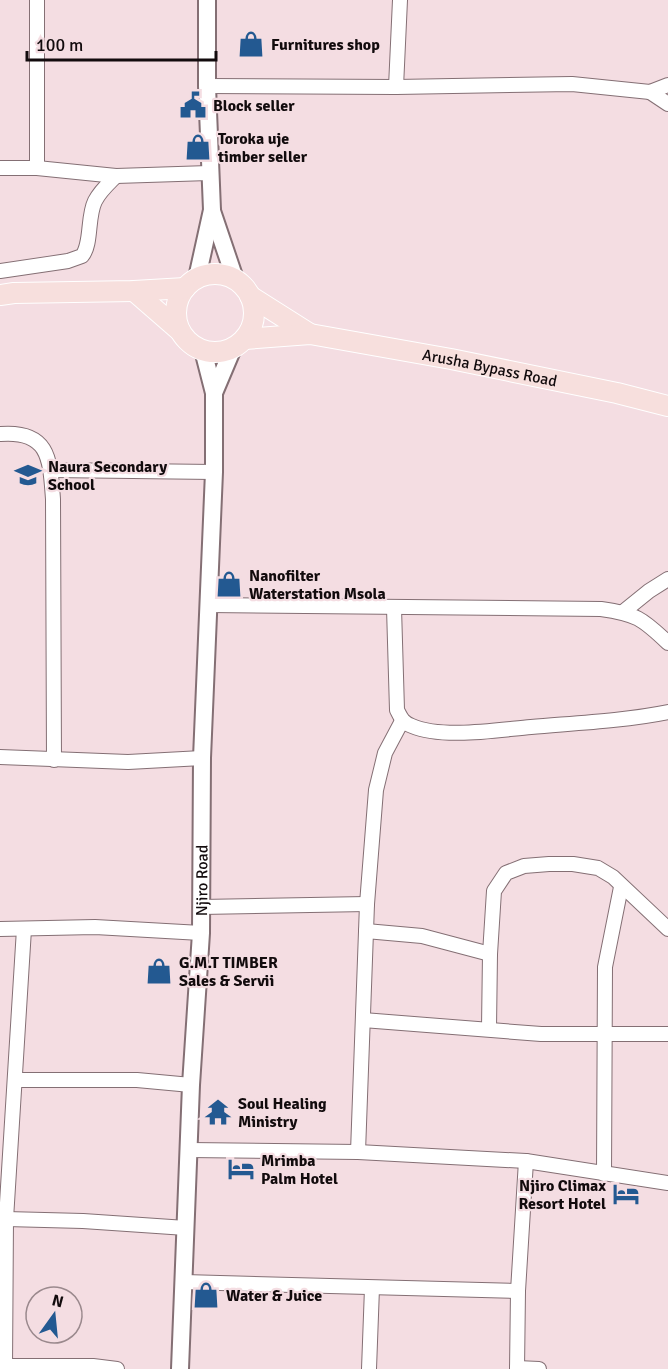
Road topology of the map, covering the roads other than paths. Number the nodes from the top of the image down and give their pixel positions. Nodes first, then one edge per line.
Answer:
1 (37, 0) edge
2 (207, 0) edge
3 (400, 0) edge
4 (668, 85) edge
5 (207, 86) junction
6 (396, 87) junction
7 (650, 92) junction
8 (668, 104) edge
9 (0, 168) edge
10 (37, 168) junction
11 (209, 173) junction
12 (116, 176) junction
13 (212, 210) junction
14 (0, 271) edge
15 (235, 279) junction
16 (191, 283) junction
17 (134, 291) junction
18 (0, 295) edge
19 (250, 296) junction
20 (180, 331) junction
21 (310, 334) junction
22 (239, 343) junction
23 (203, 350) junction
24 (214, 393) junction
25 (668, 406) edge
26 (0, 434) edge
27 (51, 470) junction
28 (214, 472) junction
29 (668, 579) edge
30 (209, 605) junction
31 (394, 608) junction
32 (623, 612) junction
33 (668, 643) edge
34 (668, 712) edge
35 (402, 721) junction
36 (0, 757) edge
37 (202, 758) junction
38 (54, 760) junction
39 (621, 887) junction
40 (367, 903) junction
41 (201, 908) junction
42 (0, 929) edge
43 (24, 929) junction
44 (668, 929) edge
45 (366, 932) junction
46 (201, 933) junction
47 (490, 954) junction
48 (363, 1020) junction
49 (489, 1029) junction
50 (668, 1034) edge
51 (605, 1035) junction
52 (0, 1065) edge
53 (15, 1065) junction
54 (16, 1080) junction
55 (191, 1085) junction
56 (6, 1118) edge
57 (189, 1150) junction
58 (358, 1152) junction
59 (526, 1161) junction
60 (604, 1174) junction
61 (668, 1183) edge
62 (4, 1226) edge
63 (186, 1228) junction
64 (184, 1282) junction
65 (372, 1288) junction
66 (518, 1291) junction
67 (2, 1366) edge
68 (517, 1368) edge
69 (117, 1369) edge
70 (180, 1369) edge
71 (369, 1369) edge
72 (539, 1369) edge

1 - 10 street
2 - 5 street
3 - 6 street
4 - 7 street
5 - 6 street
5 - 11 street
6 - 7 street
7 - 8 street
9 - 10 street
10 - 12 street
11 - 12 street
11 - 13 street
12 - 14 street
13 - 15 street
13 - 16 street
15 - 16 main road
15 - 19 main road, Arusha Bypass Road
16 - 17 main road
16 - 20 main road
17 - 18 main road
17 - 20 main road
19 - 21 main road, Arusha Bypass Road
19 - 22 main road
20 - 23 main road
21 - 22 main road, Arusha Bypass Road
21 - 25 main road, Arusha Bypass Road
22 - 23 main road, Arusha Bypass Road
22 - 24 street, Njiro Road
23 - 24 street, Njiro Road
24 - 28 street, Njiro Road
26 - 27 street
27 - 28 street
27 - 38 street
28 - 30 street, Njiro Road
29 - 32 street
30 - 31 street
30 - 37 street, Njiro Road
31 - 32 street
31 - 35 street
32 - 33 street
34 - 35 street
35 - 40 street
36 - 38 street
37 - 38 street
37 - 41 street, Njiro Road
39 - 44 street
39 - 47 street
39 - 51 street
40 - 41 street
40 - 45 street
41 - 46 street, Njiro Road
42 - 43 street
43 - 46 street
43 - 53 street
45 - 47 street
45 - 48 street
46 - 55 street, Njiro Road
47 - 49 street
48 - 49 street
48 - 58 street
49 - 51 street
50 - 51 street
51 - 60 street
52 - 53 street
53 - 54 street
54 - 55 street
54 - 56 street
55 - 57 street, Njiro Road
56 - 62 street
57 - 58 street
57 - 63 street, Njiro Road
58 - 59 street
59 - 60 street
59 - 66 street
60 - 61 street
62 - 63 street
62 - 67 street
63 - 64 street, Njiro Road
64 - 65 street
64 - 70 street, Njiro Road
65 - 66 street
65 - 71 street
66 - 68 street
67 - 69 street
68 - 72 street

